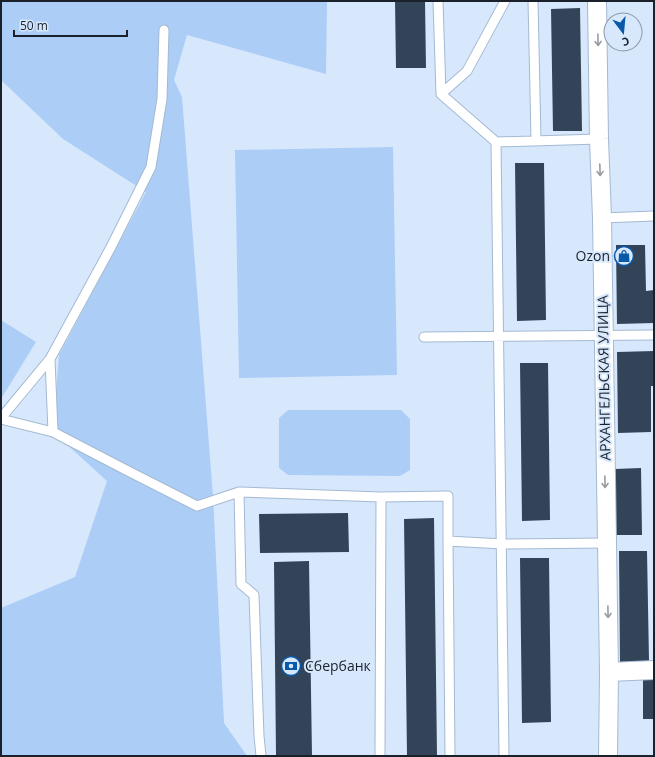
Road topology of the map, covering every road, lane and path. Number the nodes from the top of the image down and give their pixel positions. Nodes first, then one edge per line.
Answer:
1 (438, 1) edge
2 (505, 1) edge
3 (533, 1) edge
4 (597, 1) edge
5 (164, 30) dead end
6 (441, 94) junction
7 (599, 139) junction
8 (536, 140) junction
9 (496, 142) junction
10 (654, 216) edge
11 (602, 218) junction
12 (654, 335) edge
13 (603, 336) junction
14 (424, 337) dead end
15 (498, 337) junction
16 (50, 359) junction
17 (1, 419) edge
18 (53, 432) junction
19 (239, 492) junction
20 (381, 497) junction
21 (448, 541) junction
22 (501, 543) junction
23 (606, 543) junction
24 (654, 670) edge
25 (609, 672) junction
26 (261, 756) edge
27 (380, 756) edge
28 (450, 756) edge
29 (504, 756) edge
30 (608, 756) edge

1 - 6 lane
2 - 6 lane
3 - 8 lane
4 -> 7 street, АРХАНГЕЛЬСКАЯ УЛИЦА
5 - 16 lane
6 - 9 lane
7 - 8 lane
7 -> 11 street, АРХАНГЕЛЬСКАЯ УЛИЦА
8 - 9 lane
9 - 15 lane
10 - 11 lane
11 - 13 street, АРХАНГЕЛЬСКАЯ УЛИЦА
12 - 13 lane
13 - 15 lane
13 -> 23 street, АРХАНГЕЛЬСКАЯ УЛИЦА
14 - 15 lane
15 - 22 lane
16 - 17 lane
16 - 18 lane
17 - 18 lane
18 - 19 lane
19 - 20 lane
19 - 26 lane
20 - 21 lane
20 - 27 lane
21 - 22 lane
21 - 28 lane
22 - 23 lane
22 - 29 lane
23 -> 25 street, АРХАНГЕЛЬСКАЯ УЛИЦА
24 - 25 street
25 - 30 street, АРХАНГЕЛЬСКАЯ УЛИЦА

